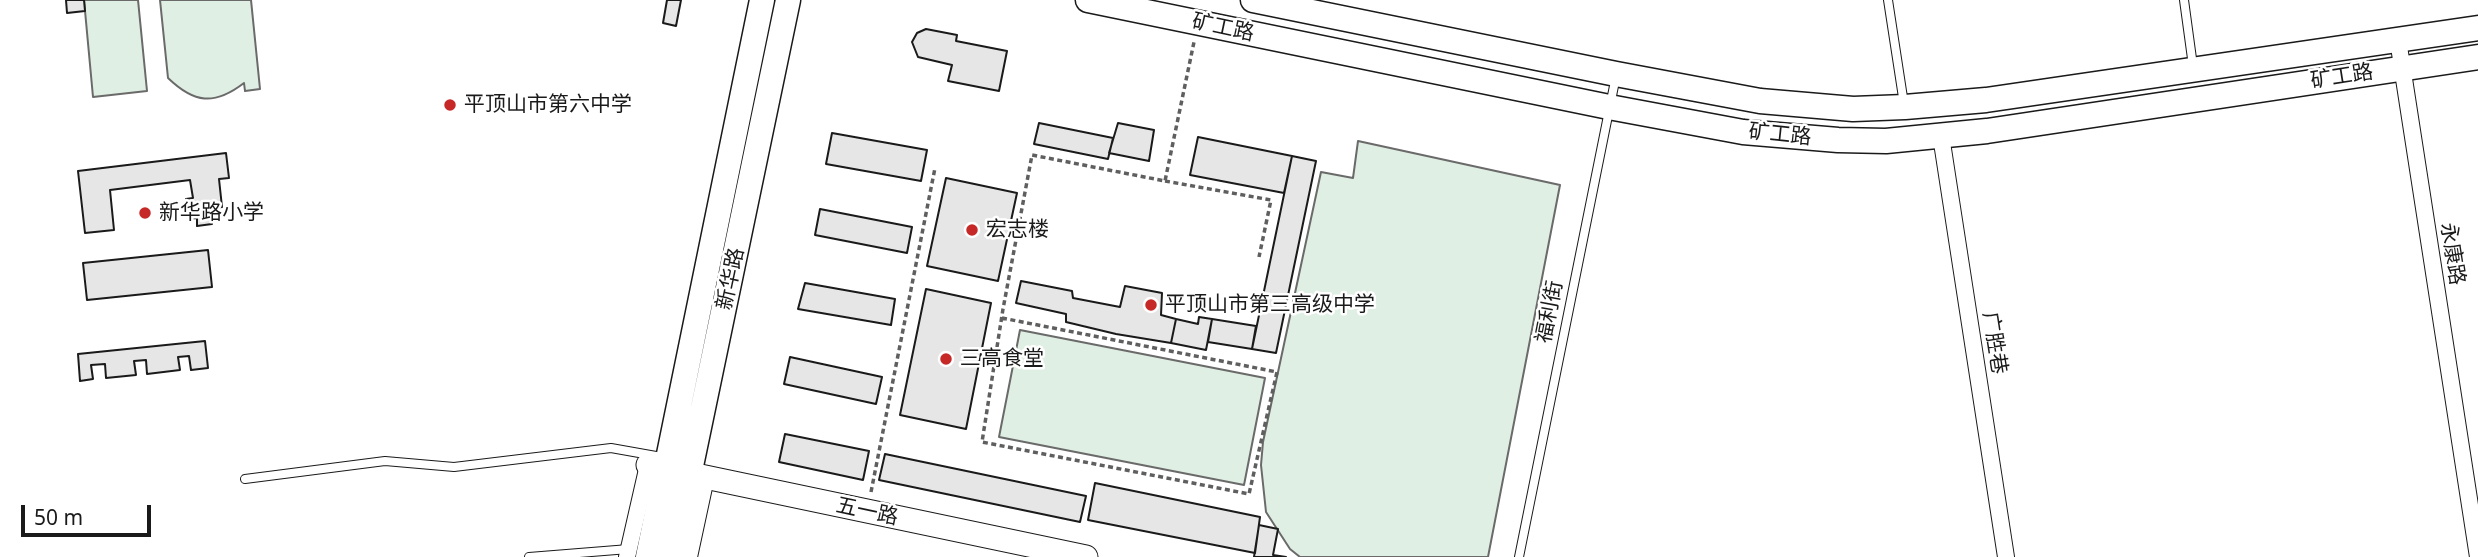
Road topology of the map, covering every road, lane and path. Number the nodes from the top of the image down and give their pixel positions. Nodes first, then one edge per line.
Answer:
1 (762, 0) edge
2 (788, 0) edge
3 (1088, 0) edge
4 (1252, 0) edge
5 (1888, 0) edge
6 (2184, 0) edge
7 (1198, 22) junction
8 (2478, 28) edge
9 (2398, 40) junction
10 (2478, 57) edge
11 (2403, 67) junction
12 (2194, 69) junction
13 (1616, 74) junction
14 (1609, 107) junction
15 (1905, 107) junction
16 (1941, 136) junction
17 (935, 168) dead end
18 (1165, 181) junction
19 (1259, 257) dead end
20 (1002, 318) junction
21 (676, 469) junction
22 (245, 479) dead end
23 (872, 489) dead end
24 (635, 554) edge
25 (529, 557) edge
26 (672, 557) edge
27 (689, 557) edge
28 (1086, 557) edge
29 (1519, 557) edge
30 (2006, 557) edge
31 (2478, 557) edge

1 - 21 main road, 新华路
2 - 21 main road, 新华路
3 - 7 main road, 矿工路
4 - 13 main road, 矿工路
5 - 15 lane
6 - 12 lane
7 - 14 main road, 矿工路
7 - 18 path
8 - 9 main road, 矿工路
9 - 11 street, 永康路
9 - 12 main road, 矿工路
10 - 11 main road, 矿工路
11 - 16 main road, 矿工路
11 - 31 street, 永康路
12 - 15 main road, 矿工路
13 - 14 lane, 福利街
13 - 15 main road, 矿工路
14 - 16 main road, 矿工路
14 - 29 lane, 福利街
16 - 30 street, 广胜巷
17 - 23 path
18 - 19 path
18 - 20 path
20 - 20 path
21 - 22 lane
21 - 24 main road, 新华路
21 - 26 main road, 新华路
21 - 27 street
21 - 28 street, 五一路
24 - 25 lane

